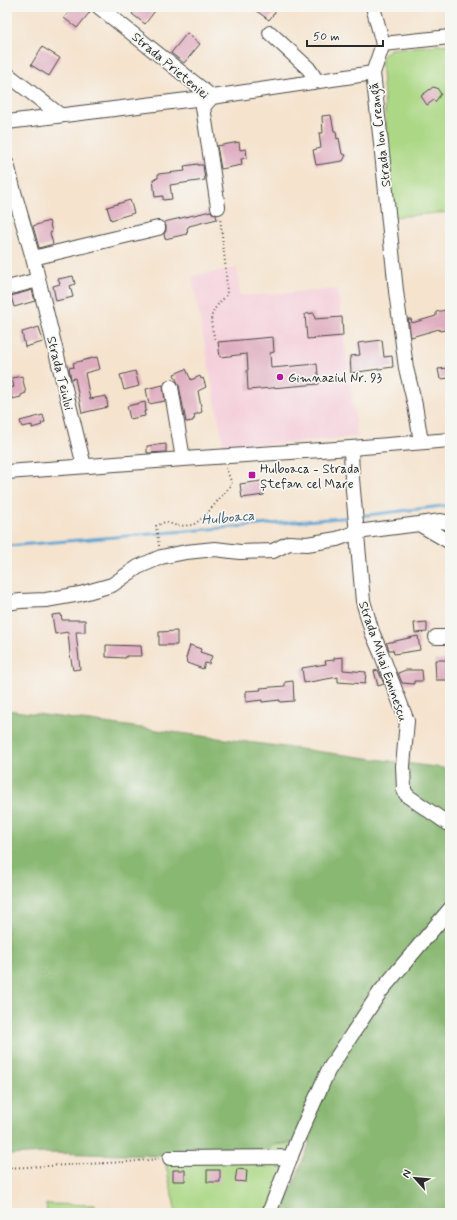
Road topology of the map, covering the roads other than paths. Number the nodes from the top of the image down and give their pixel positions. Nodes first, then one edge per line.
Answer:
1 (99, 7) edge
2 (373, 7) edge
3 (270, 33) dead end
4 (450, 37) edge
5 (383, 44) junction
6 (373, 73) junction
7 (7, 74) edge
8 (314, 82) junction
9 (212, 97) junction
10 (60, 115) junction
11 (7, 122) edge
12 (7, 164) edge
13 (218, 207) road end
14 (158, 228) dead end
15 (33, 258) junction
16 (38, 280) junction
17 (7, 288) edge
18 (171, 387) dead end
19 (450, 440) edge
20 (421, 442) junction
21 (351, 448) junction
22 (183, 458) junction
23 (84, 466) junction
24 (7, 472) edge
25 (450, 523) edge
26 (419, 524) junction
27 (357, 528) junction
28 (450, 542) edge
29 (7, 603) edge
30 (450, 826) edge
31 (450, 909) edge
32 (291, 1157) junction
33 (170, 1158) road end
34 (269, 1213) edge

1 - 9 street, Strada Prieteniei
2 - 5 street
3 - 8 street
4 - 5 street
5 - 6 street
6 - 8 street, Strada Ion Creangă
6 - 20 street, Strada Ion Creangă
7 - 10 street
8 - 9 street, Strada Ion Creangă
9 - 10 street, Strada Ion Creangă
9 - 13 street, Strada Prieteniei
10 - 11 street, Strada Ion Creangă
12 - 15 street, Strada Teiului
14 - 15 street
15 - 16 street, Strada Teiului
16 - 17 street
16 - 23 street, Strada Teiului
18 - 22 street
19 - 20 street
20 - 21 street
21 - 22 street
21 - 27 street, Strada Mihai Eminescu
22 - 23 street
23 - 24 street
25 - 26 street
26 - 27 street
26 - 28 street
27 - 29 street
27 - 30 street, Strada Mihai Eminescu
31 - 32 street
32 - 33 street
32 - 34 street

